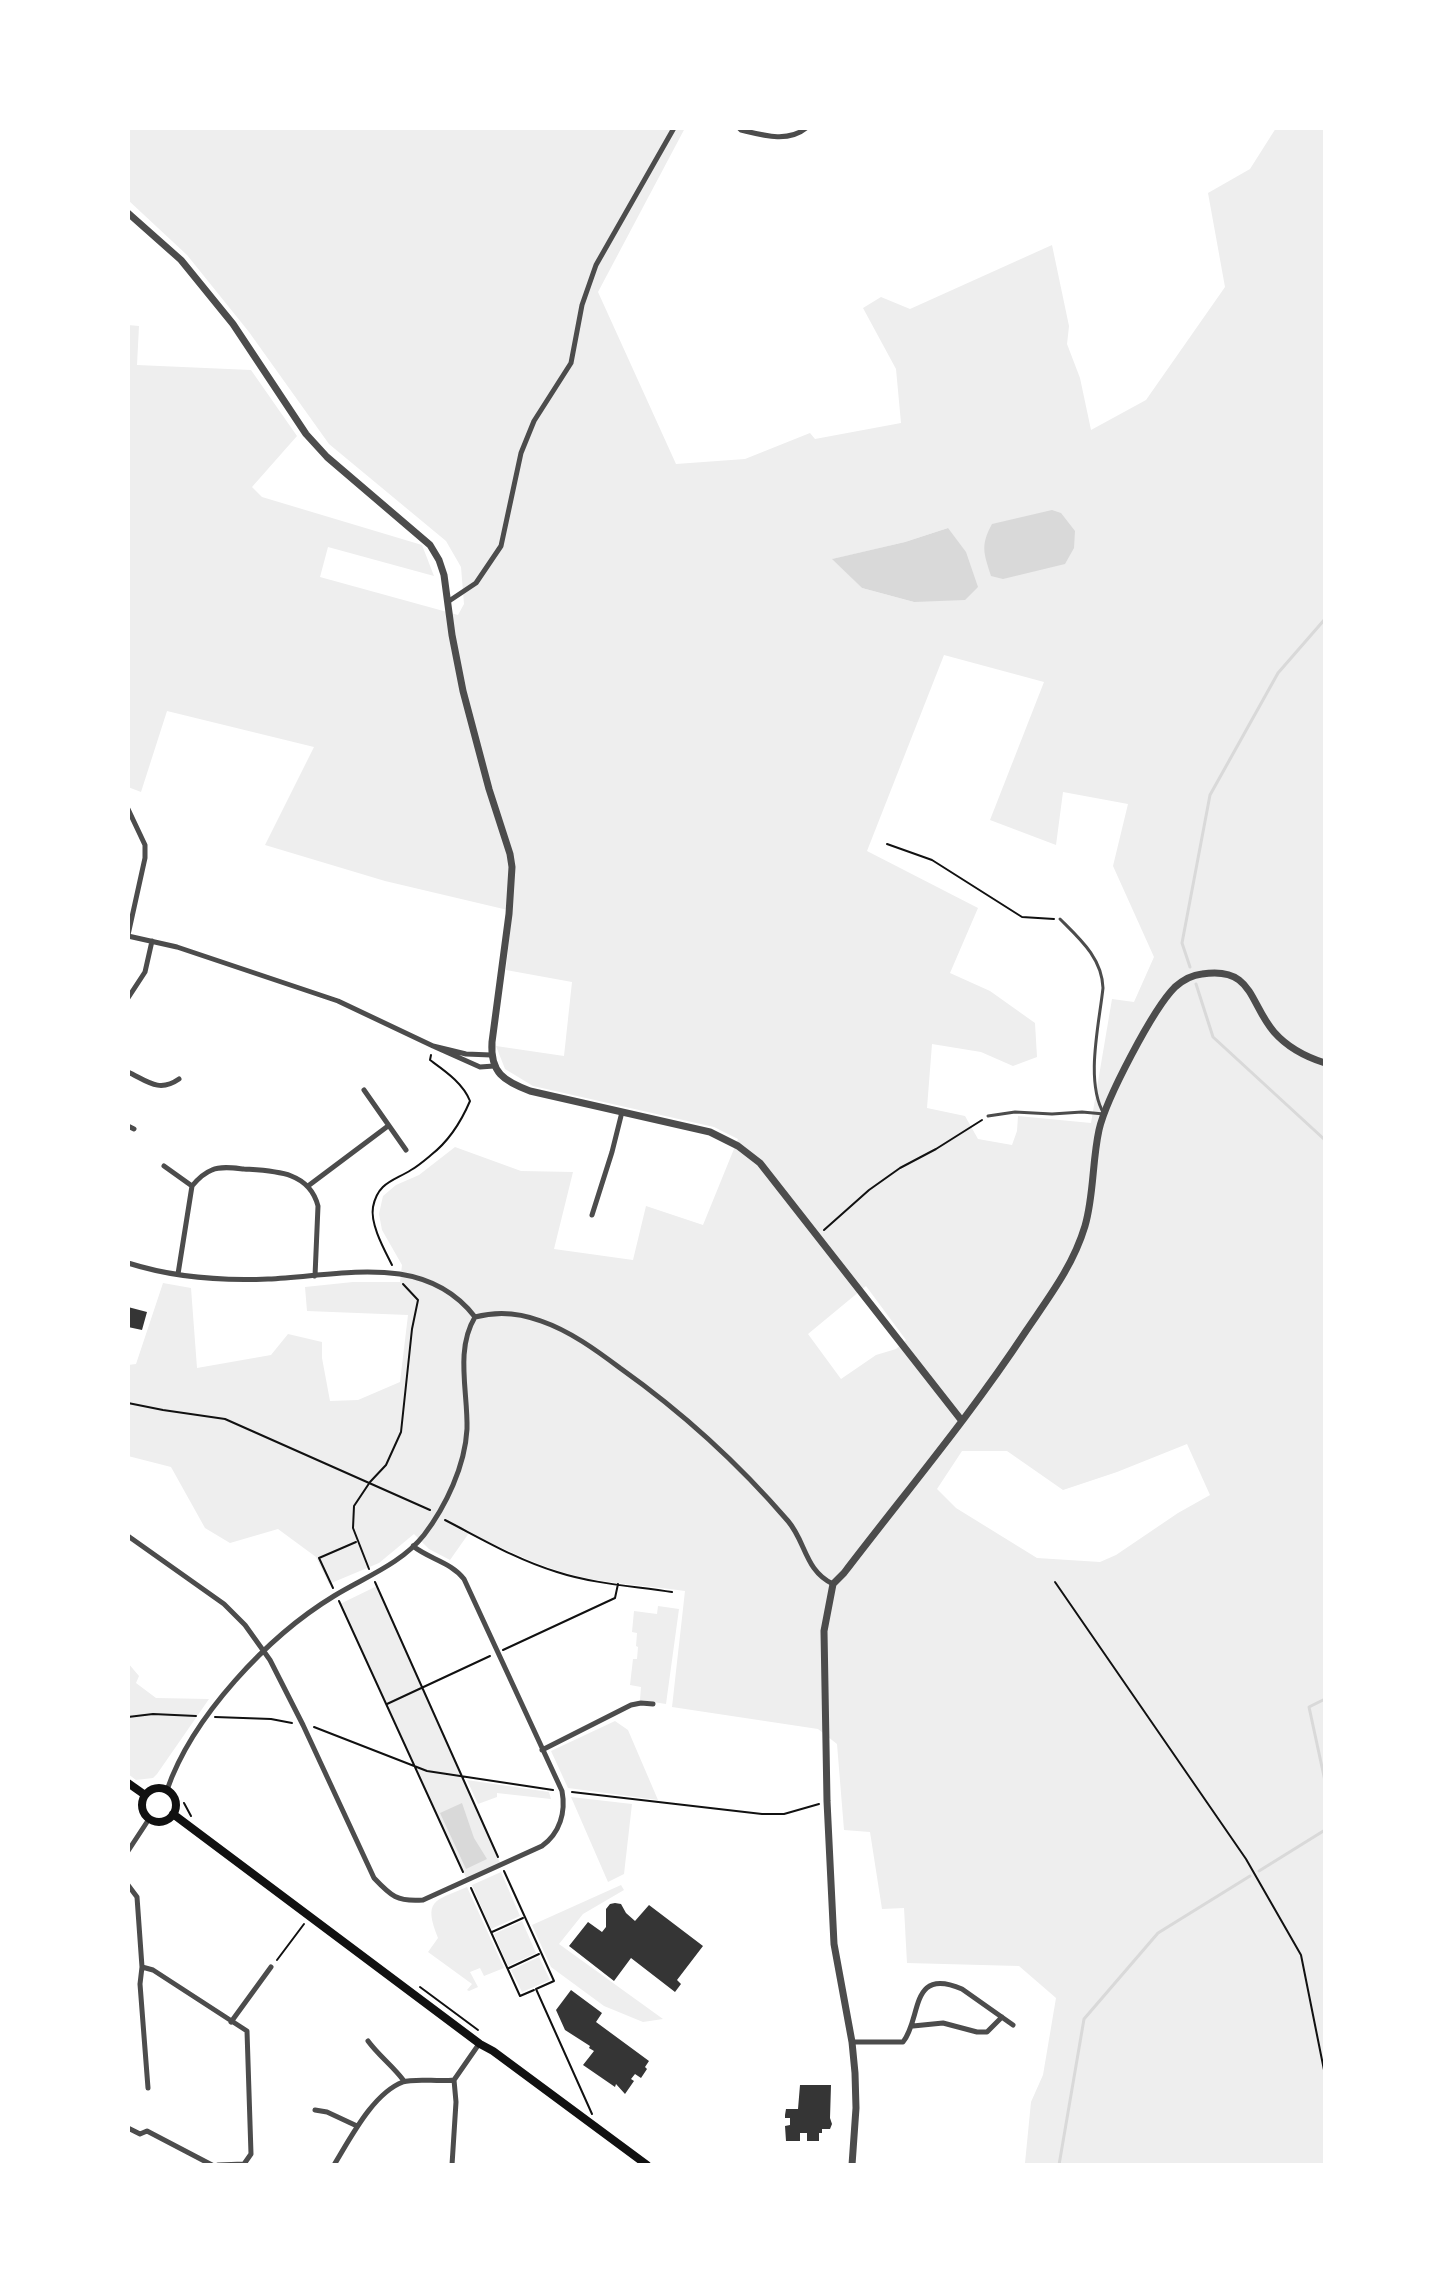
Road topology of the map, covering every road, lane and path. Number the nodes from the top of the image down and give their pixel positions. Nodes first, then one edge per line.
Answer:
1 (674, 128) edge
2 (739, 128) edge
3 (806, 128) edge
4 (128, 213) edge
5 (449, 601) junction
6 (128, 809) edge
7 (887, 844) dead end
8 (1060, 919) joint
9 (128, 936) edge
10 (152, 941) junction
11 (128, 998) edge
12 (433, 1046) junction
13 (491, 1055) junction
14 (1325, 1063) edge
15 (494, 1066) junction
16 (128, 1072) edge
17 (179, 1079) dead end
18 (364, 1090) dead end
19 (622, 1111) junction
20 (1104, 1114) junction
21 (988, 1116) joint
22 (388, 1126) junction
23 (406, 1150) dead end
24 (164, 1166) dead end
25 (192, 1186) junction
26 (308, 1186) junction
27 (592, 1215) dead end
28 (817, 1237) junction
29 (128, 1263) edge
30 (397, 1273) junction
31 (178, 1274) junction
32 (315, 1276) junction
33 (475, 1317) junction
34 (128, 1403) edge
35 (962, 1421) junction
36 (370, 1482) junction
37 (437, 1514) junction
38 (445, 1519) dead end
39 (128, 1536) edge
40 (357, 1541) junction
41 (413, 1546) junction
42 (372, 1576) junction
43 (1055, 1582) dead end
44 (618, 1584) junction
45 (833, 1584) junction
46 (672, 1592) dead end
47 (336, 1595) junction
48 (264, 1652) junction
49 (497, 1653) junction
50 (422, 1688) junction
51 (386, 1704) junction
52 (653, 1704) dead end
53 (128, 1717) edge
54 (206, 1717) junction
55 (303, 1725) junction
56 (542, 1750) junction
57 (415, 1767) junction
58 (462, 1777) junction
59 (128, 1783) edge
60 (167, 1790) junction
61 (562, 1791) junction
62 (145, 1795) junction
63 (827, 1801) junction
64 (173, 1814) junction
65 (149, 1819) junction
66 (128, 1851) edge
67 (501, 1865) junction
68 (467, 1880) junction
69 (128, 1885) edge
70 (310, 1916) junction
71 (525, 1917) junction
72 (491, 1933) junction
73 (541, 1954) junction
74 (142, 1967) junction
75 (271, 1967) joint
76 (508, 1968) junction
77 (536, 1989) junction
78 (1002, 2017) junction
79 (231, 2022) junction
80 (1013, 2025) dead end
81 (913, 2026) junction
82 (368, 2041) dead end
83 (852, 2042) junction
84 (480, 2044) junction
85 (1325, 2075) edge
86 (454, 2080) junction
87 (404, 2081) junction
88 (148, 2088) dead end
89 (315, 2110) dead end
90 (357, 2126) junction
91 (128, 2128) edge
92 (599, 2130) junction
93 (212, 2165) edge
94 (218, 2165) edge
95 (334, 2165) edge
96 (452, 2165) edge
97 (647, 2165) edge
98 (852, 2165) edge

1 - 5 street
2 - 3 street
4 - 5 street
5 - 13 street
6 - 9 street
7 - 8 path
8 - 20 lane
9 - 10 street
10 - 11 street
10 - 12 street
12 - 13 street
12 - 15 street
12 - 30 path
13 - 15 street
14 - 20 street
15 - 19 street
16 - 17 street
18 - 22 street
19 - 27 street
19 - 28 street
20 - 21 lane
20 - 35 street
21 - 28 path
22 - 23 street
22 - 26 street
24 - 25 street
25 - 26 street
25 - 31 street
26 - 32 street
28 - 35 street
29 - 31 street
30 - 32 street
30 - 33 street
30 - 36 path
31 - 32 street
33 - 37 street
33 - 45 street
34 - 36 path
35 - 45 street
36 - 37 path
36 - 40 path
37 - 41 street
38 - 44 path
39 - 48 street
40 - 42 path
40 - 47 path
41 - 42 street
41 - 49 street
42 - 47 street
42 - 50 path
43 - 85 path
44 - 46 path
44 - 49 path
45 - 63 street
47 - 48 street
47 - 51 path
48 - 54 street
48 - 55 street
49 - 50 path
49 - 56 street
50 - 51 path
50 - 58 path
51 - 57 path
52 - 56 street
53 - 54 path
54 - 55 path
54 - 60 street
55 - 57 path
55 - 68 street
56 - 61 street
57 - 58 path
57 - 68 path
58 - 61 path
58 - 67 path
59 - 62 main road
60 - 62 main road
60 - 64 main road
61 - 63 path
61 - 67 street
62 - 65 main road
63 - 83 street
64 - 65 main road
64 - 70 main road
65 - 66 street
67 - 68 street
67 - 71 path
68 - 72 path
69 - 74 street
70 - 75 path
70 - 84 main road
71 - 72 path
71 - 73 path
72 - 76 path
73 - 76 path
73 - 77 path
74 - 79 street
74 - 88 street
75 - 79 street
76 - 77 path
77 - 92 path
78 - 80 street
78 - 81 street
78 - 81 street
79 - 94 street
81 - 83 street
82 - 87 street
83 - 98 street
84 - 86 street
84 - 92 main road
86 - 87 street
86 - 96 street
87 - 90 street
89 - 90 street
90 - 95 street
91 - 93 street
92 - 97 main road

